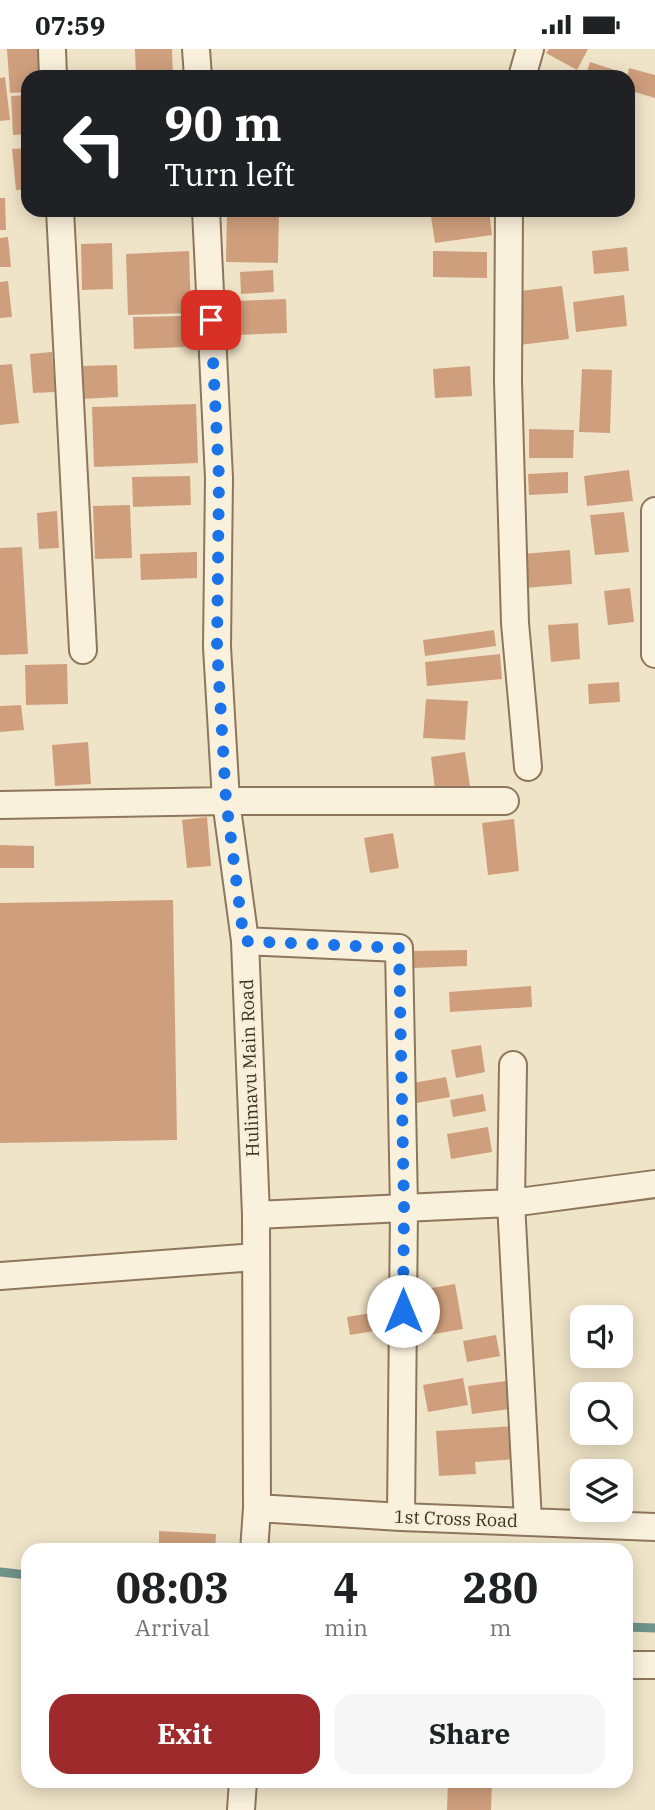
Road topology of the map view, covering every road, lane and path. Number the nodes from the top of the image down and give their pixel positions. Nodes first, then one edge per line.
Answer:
1 (52, 49) edge
2 (197, 49) edge
3 (530, 49) edge
4 (53, 70) edge
5 (198, 70) edge
6 (524, 70) edge
7 (60, 217) edge
8 (206, 217) edge
9 (509, 217) edge
10 (655, 511) edge
11 (82, 650) dead end
12 (655, 654) edge
13 (527, 767) dead end
14 (226, 800) junction
15 (505, 801) dead end
16 (0, 805) edge
17 (244, 941) junction
18 (513, 1065) dead end
19 (655, 1184) edge
20 (511, 1203) junction
21 (404, 1208) junction
22 (256, 1215) junction
23 (256, 1257) junction
24 (0, 1276) edge
25 (257, 1509) junction
26 (401, 1517) junction
27 (528, 1521) junction
28 (655, 1527) edge
29 (255, 1543) edge
30 (633, 1665) edge
31 (655, 1665) edge
32 (243, 1788) edge
33 (241, 1810) edge

1 - 4 street
2 - 5 street
3 - 6 street
7 - 11 street
8 - 14 street, Hulimavu Main Road
9 - 13 street
10 - 12 street
14 - 15 street
14 - 16 street
14 - 17 street, Hulimavu Main Road
17 - 21 street
17 - 22 street, Hulimavu Main Road
18 - 20 street
19 - 20 street
20 - 21 street
20 - 27 street
21 - 22 street
21 - 26 street
22 - 23 street, Hulimavu Main Road
23 - 24 street
23 - 25 street, Hulimavu Main Road
25 - 26 street, 1st Cross Road
25 - 29 street, Hulimavu Main Road
26 - 27 street, 1st Cross Road
27 - 28 street, 1st Cross Road
30 - 31 street
32 - 33 street

